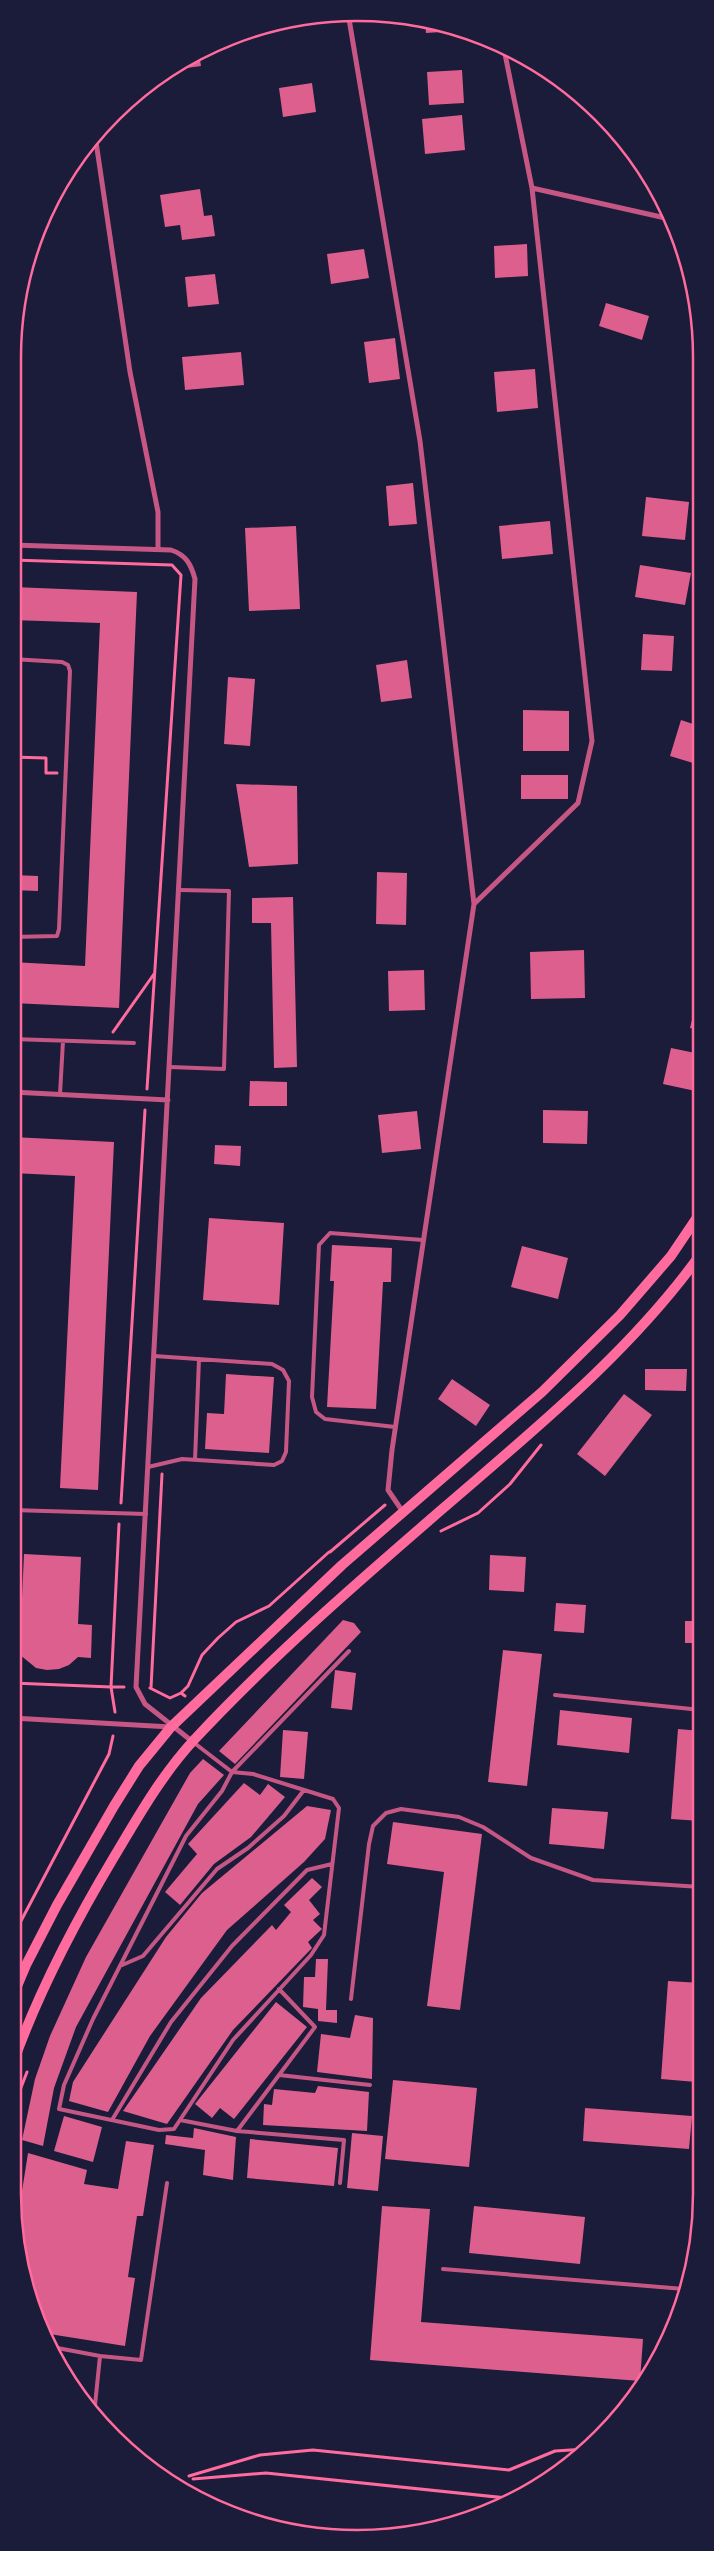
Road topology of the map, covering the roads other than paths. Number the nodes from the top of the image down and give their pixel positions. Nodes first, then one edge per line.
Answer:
1 (349, 21) edge
2 (505, 56) edge
3 (97, 146) edge
4 (532, 188) junction
5 (662, 217) edge
6 (21, 545) edge
7 (158, 549) junction
8 (21, 660) edge
9 (178, 890) junction
10 (474, 904) junction
11 (21, 937) edge
12 (21, 1039) edge
13 (63, 1041) junction
14 (134, 1043) dead end
15 (170, 1067) junction
16 (21, 1092) edge
17 (60, 1094) junction
18 (168, 1100) junction
19 (693, 1224) edge
20 (423, 1240) junction
21 (693, 1264) edge
22 (154, 1356) junction
23 (199, 1359) junction
24 (395, 1428) junction
25 (195, 1460) junction
26 (148, 1467) junction
27 (21, 1510) edge
28 (403, 1512) junction
29 (146, 1514) junction
30 (349, 1651) dead end
31 (555, 1694) dead end
32 (693, 1709) edge
33 (21, 1719) edge
34 (171, 1726) junction
35 (193, 1742) junction
36 (232, 1772) junction
37 (304, 1790) junction
38 (332, 1864) junction
39 (693, 1886) edge
40 (120, 1966) junction
41 (21, 1977) edge
42 (279, 1990) junction
43 (351, 1999) dead end
44 (21, 2043) edge
45 (279, 2075) junction
46 (370, 2085) dead end
47 (112, 2120) junction
48 (180, 2120) junction
49 (237, 2131) junction
50 (167, 2183) dead end
51 (340, 2183) dead end
52 (443, 2269) dead end
53 (679, 2289) edge
54 (60, 2349) edge
55 (100, 2356) junction
56 (95, 2403) edge

1 - 10 street
2 - 4 street
3 - 7 street
4 - 5 street
4 - 10 street
6 - 7 street
7 - 9 street
8 - 11 lane
9 - 15 street
9 - 15 lane
10 - 20 street
12 - 13 lane
13 - 14 lane
13 - 17 lane
15 - 18 street
16 - 17 street
17 - 18 street
18 - 22 street
19 - 28 main road
20 - 24 street
20 - 24 lane
21 - 35 main road
22 - 23 lane
22 - 26 street
23 - 25 lane
23 - 25 lane
24 - 28 street
25 - 26 lane
26 - 29 street
27 - 29 lane
28 - 34 main road
29 - 34 street
30 - 36 lane
31 - 32 lane
33 - 34 street
34 - 35 street
34 - 41 main road
35 - 36 lane
35 - 44 main road
36 - 37 lane
36 - 40 lane
37 - 38 lane
37 - 40 lane
38 - 42 lane
38 - 47 lane
39 - 43 lane
40 - 47 lane
42 - 45 lane
42 - 48 lane
45 - 46 lane
45 - 49 lane
47 - 48 lane
48 - 49 lane
49 - 51 lane
50 - 55 lane
52 - 53 lane
54 - 55 lane
55 - 56 lane

